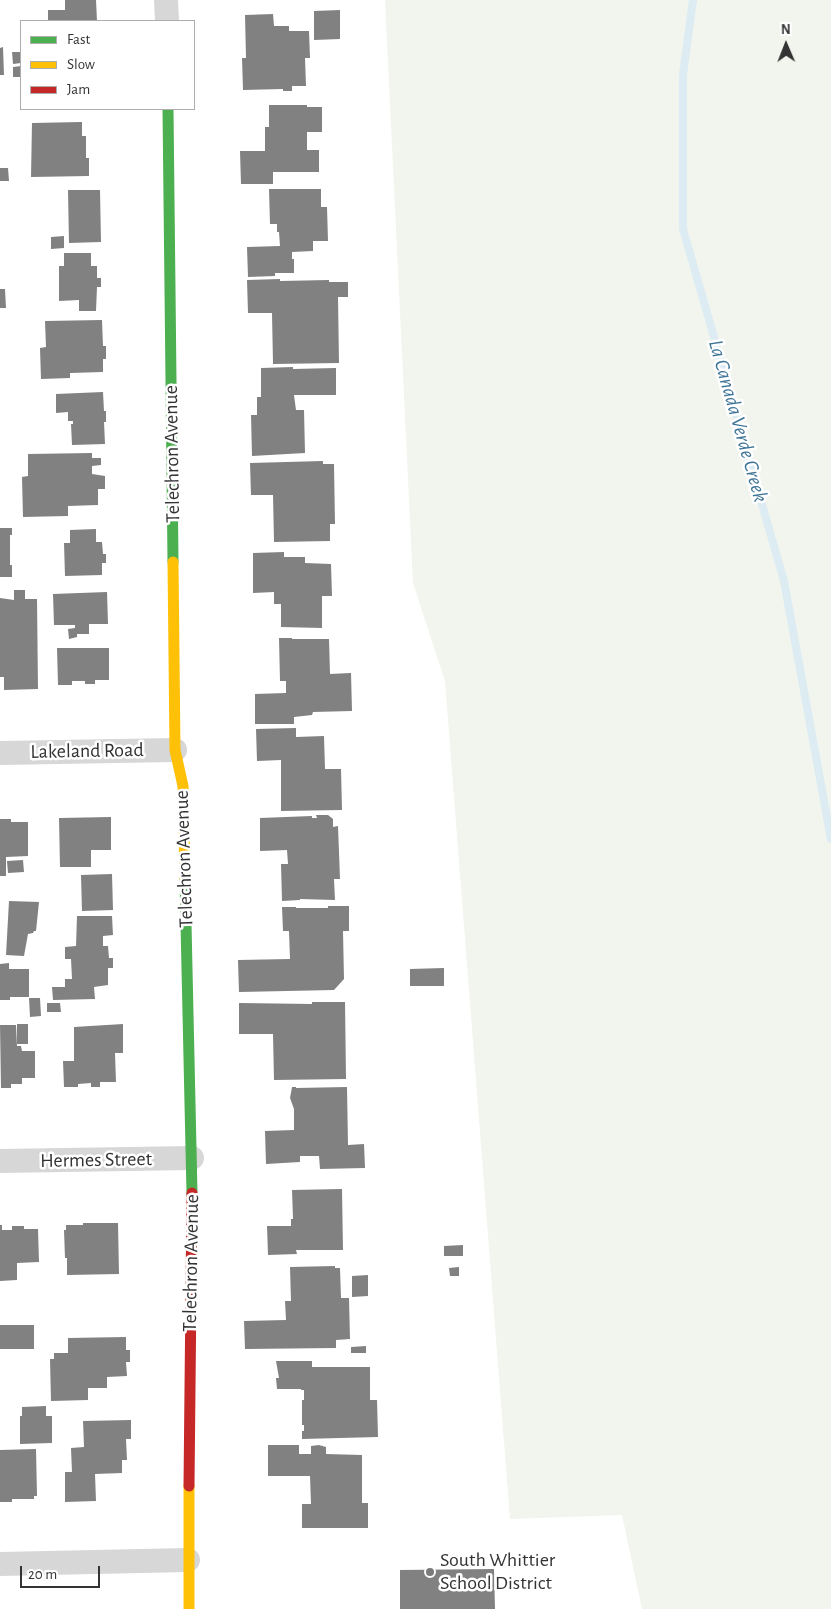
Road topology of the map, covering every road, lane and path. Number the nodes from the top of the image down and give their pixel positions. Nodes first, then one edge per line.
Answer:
1 (166, 0) edge
2 (166, 20) edge
3 (168, 110) edge
4 (175, 750) junction
5 (0, 753) edge
6 (192, 1158) junction
7 (0, 1161) edge
8 (188, 1560) junction
9 (0, 1564) edge
10 (189, 1609) edge

1 - 2 street
3 - 4 street, Telechron Avenue
4 - 5 street, Lakeland Road
4 - 6 street, Telechron Avenue
6 - 7 street, Hermes Street
6 - 8 street, Telechron Avenue
8 - 9 street
8 - 10 street, Telechron Avenue

